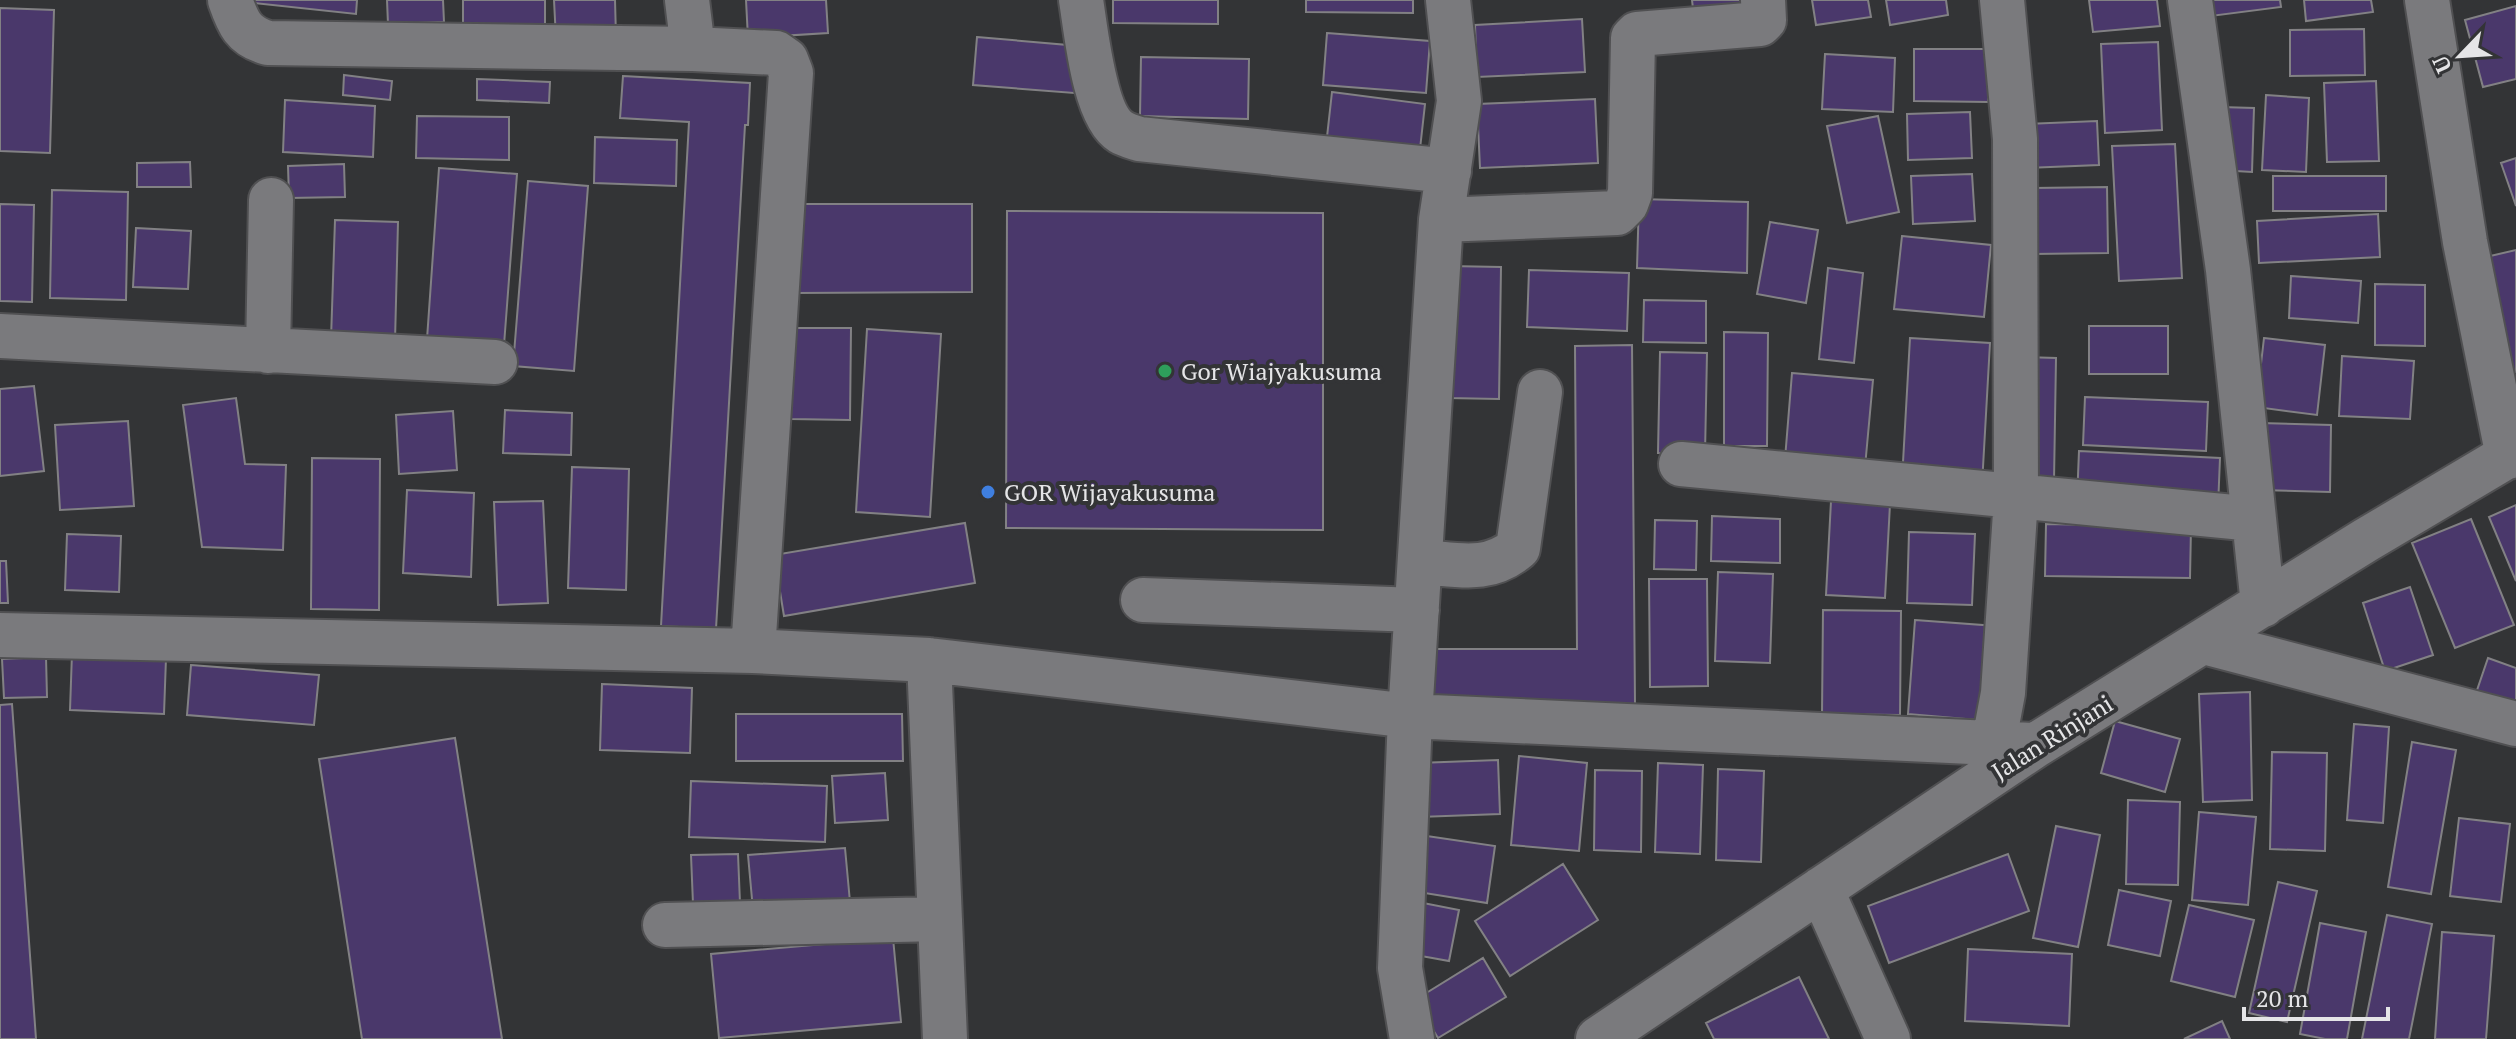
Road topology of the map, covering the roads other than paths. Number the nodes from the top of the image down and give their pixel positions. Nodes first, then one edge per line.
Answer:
1 (230, 0) edge
2 (687, 0) edge
3 (1081, 0) edge
4 (1448, 0) edge
5 (1763, 0) edge
6 (2002, 0) edge
7 (2190, 0) edge
8 (2427, 0) edge
9 (693, 49) junction
10 (1449, 171) junction
11 (271, 200) dead end
12 (1441, 220) junction
13 (0, 336) edge
14 (268, 351) junction
15 (495, 362) dead end
16 (1540, 392) dead end
17 (2512, 454) edge
18 (1681, 464) dead end
19 (2016, 498) junction
20 (2254, 519) junction
21 (1420, 562) junction
22 (1143, 600) dead end
23 (2263, 605) junction
24 (1417, 610) junction
25 (0, 635) edge
26 (2204, 642) junction
27 (753, 651) junction
28 (929, 660) junction
29 (1410, 716) junction
30 (2516, 724) edge
31 (2015, 743) junction
32 (1821, 889) junction
33 (940, 919) junction
34 (665, 925) dead end
35 (945, 1039) edge
36 (1412, 1039) edge
37 (1598, 1039) edge
38 (1888, 1039) edge

1 - 9 street
2 - 9 street
3 - 10 street
4 - 10 street
5 - 12 street
6 - 19 street
7 - 20 street
8 - 17 street
9 - 27 street
10 - 12 street
11 - 14 street
12 - 21 street
13 - 14 street
14 - 15 street
16 - 21 street
17 - 23 street, Jalan Rinjani
18 - 19 street
19 - 20 street
19 - 31 street
20 - 23 street
21 - 24 street
22 - 24 street
23 - 26 street, Jalan Rinjani
24 - 29 street
25 - 27 street
26 - 30 street
26 - 31 street, Jalan Rinjani
27 - 28 street
28 - 29 street
28 - 33 street
29 - 31 street
29 - 36 street
31 - 32 street, Jalan Rinjani
32 - 37 street, Jalan Rinjani
32 - 38 street
33 - 34 street
33 - 35 street

